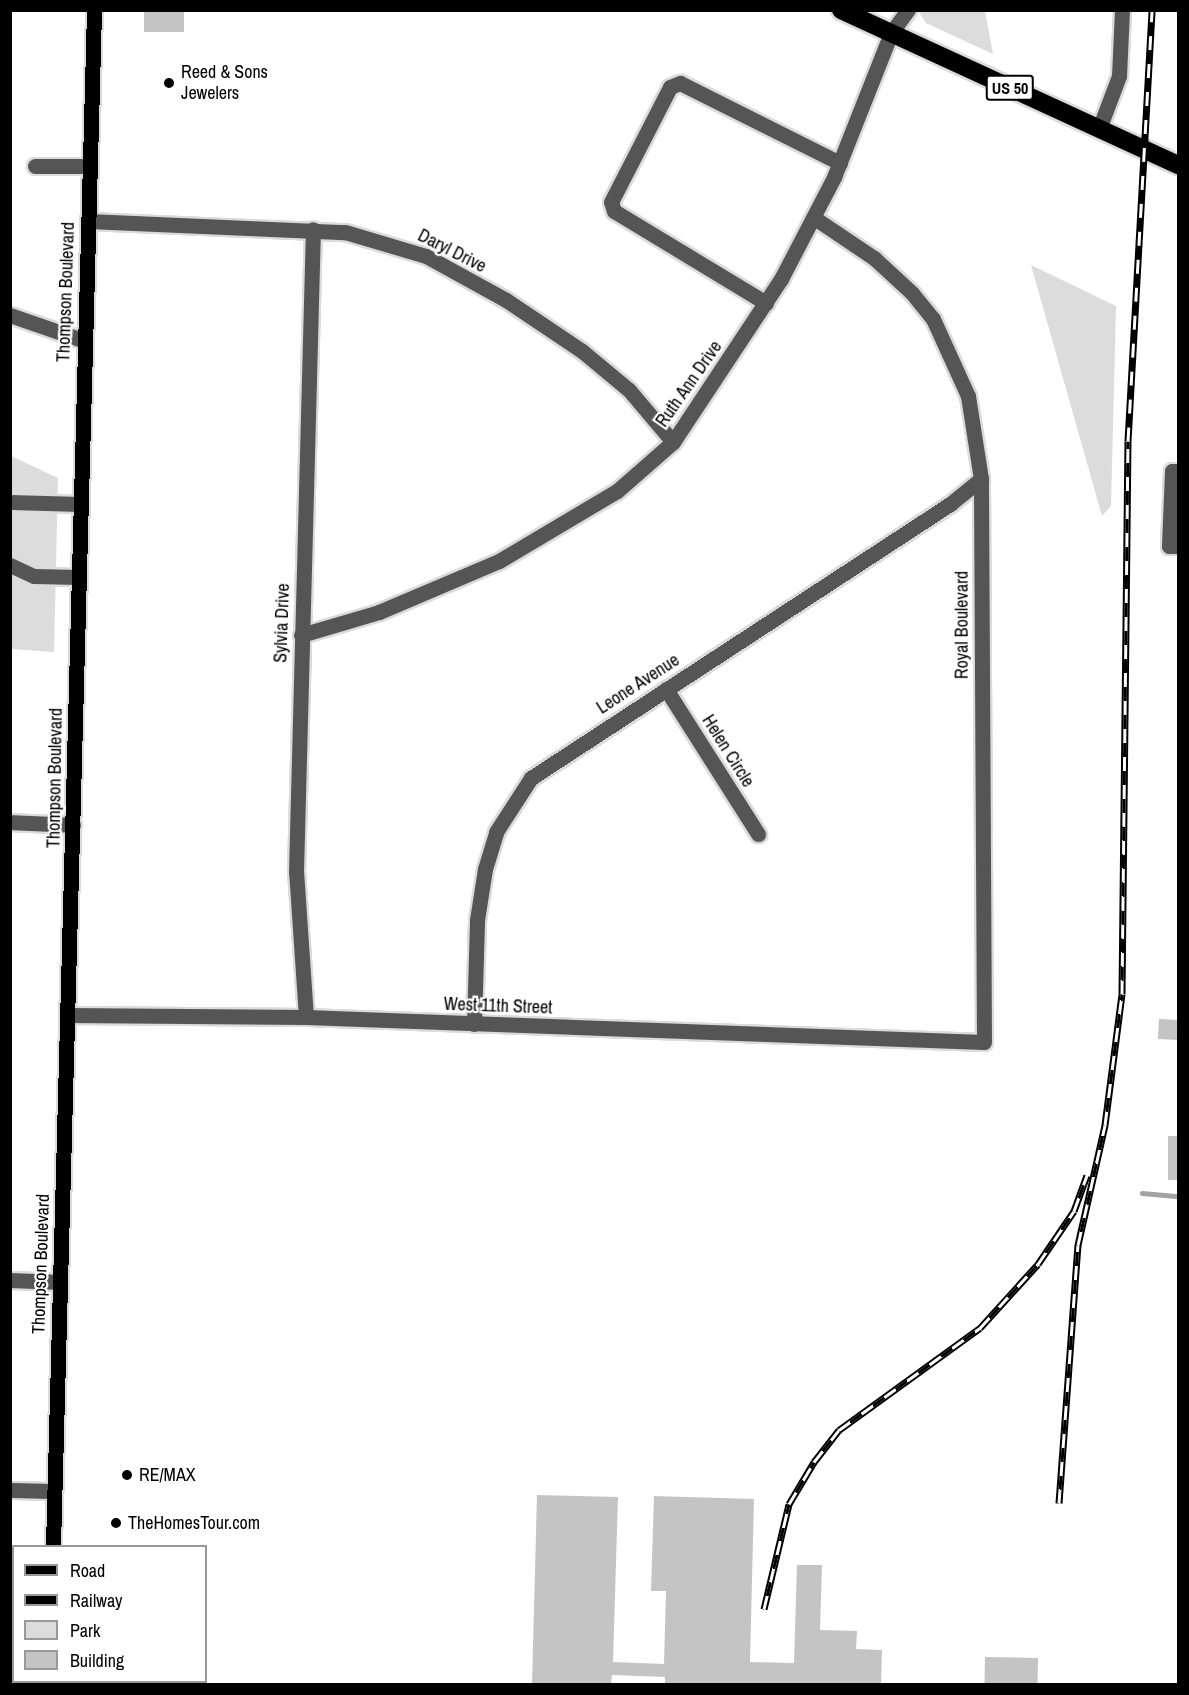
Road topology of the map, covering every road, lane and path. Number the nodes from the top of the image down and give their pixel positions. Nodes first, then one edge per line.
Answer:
1 (94, 10) edge
2 (841, 10) edge
3 (908, 10) edge
4 (1122, 10) edge
5 (891, 33) junction
6 (1100, 129) junction
7 (840, 162) junction
8 (1179, 165) edge
9 (35, 166) dead end
10 (90, 166) junction
11 (813, 217) junction
12 (88, 221) junction
13 (313, 229) junction
14 (766, 303) junction
15 (10, 315) edge
16 (85, 341) junction
17 (673, 442) junction
18 (1179, 471) edge
19 (981, 479) junction
20 (10, 502) edge
21 (81, 504) junction
22 (1179, 546) edge
23 (10, 565) edge
24 (79, 577) junction
25 (301, 635) junction
26 (666, 689) junction
27 (10, 822) edge
28 (73, 825) junction
29 (758, 834) dead end
30 (67, 1015) junction
31 (306, 1017) junction
32 (474, 1024) junction
33 (927, 1040) joint
34 (10, 1280) edge
35 (60, 1282) junction
36 (10, 1491) edge
37 (54, 1491) junction
38 (53, 1545) edge

1 - 10 main road, Thompson Boulevard
2 - 5 highway, US 50
3 - 5 street, Ruth Ann Drive
4 - 6 street
5 - 6 highway, US 50
5 - 7 street, Ruth Ann Drive
6 - 8 highway, US 50
7 - 11 street, Ruth Ann Drive
7 - 14 street
9 - 10 street
10 - 12 main road, Thompson Boulevard
11 - 14 street, Ruth Ann Drive
11 - 19 street, Royal Boulevard
12 - 13 street, Daryl Drive
12 - 16 main road, Thompson Boulevard
13 - 17 street, Daryl Drive
13 - 25 street, Sylvia Drive
14 - 17 street, Ruth Ann Drive
15 - 16 street
16 - 21 main road, Thompson Boulevard
17 - 25 street, Ruth Ann Drive
18 - 22 street
19 - 26 street, Leone Avenue
19 - 33 street, Royal Boulevard
20 - 21 street
21 - 24 main road, Thompson Boulevard
23 - 24 street
24 - 28 main road, Thompson Boulevard
25 - 31 street, Sylvia Drive
26 - 29 street, Helen Circle
26 - 32 street, Leone Avenue
27 - 28 street
28 - 30 main road, Thompson Boulevard
30 - 31 street, West 11th Street
30 - 35 main road, Thompson Boulevard
31 - 32 street, West 11th Street
32 - 33 street, West 11th Street
34 - 35 street
35 - 37 main road, Thompson Boulevard
36 - 37 street
37 - 38 main road, Thompson Boulevard

